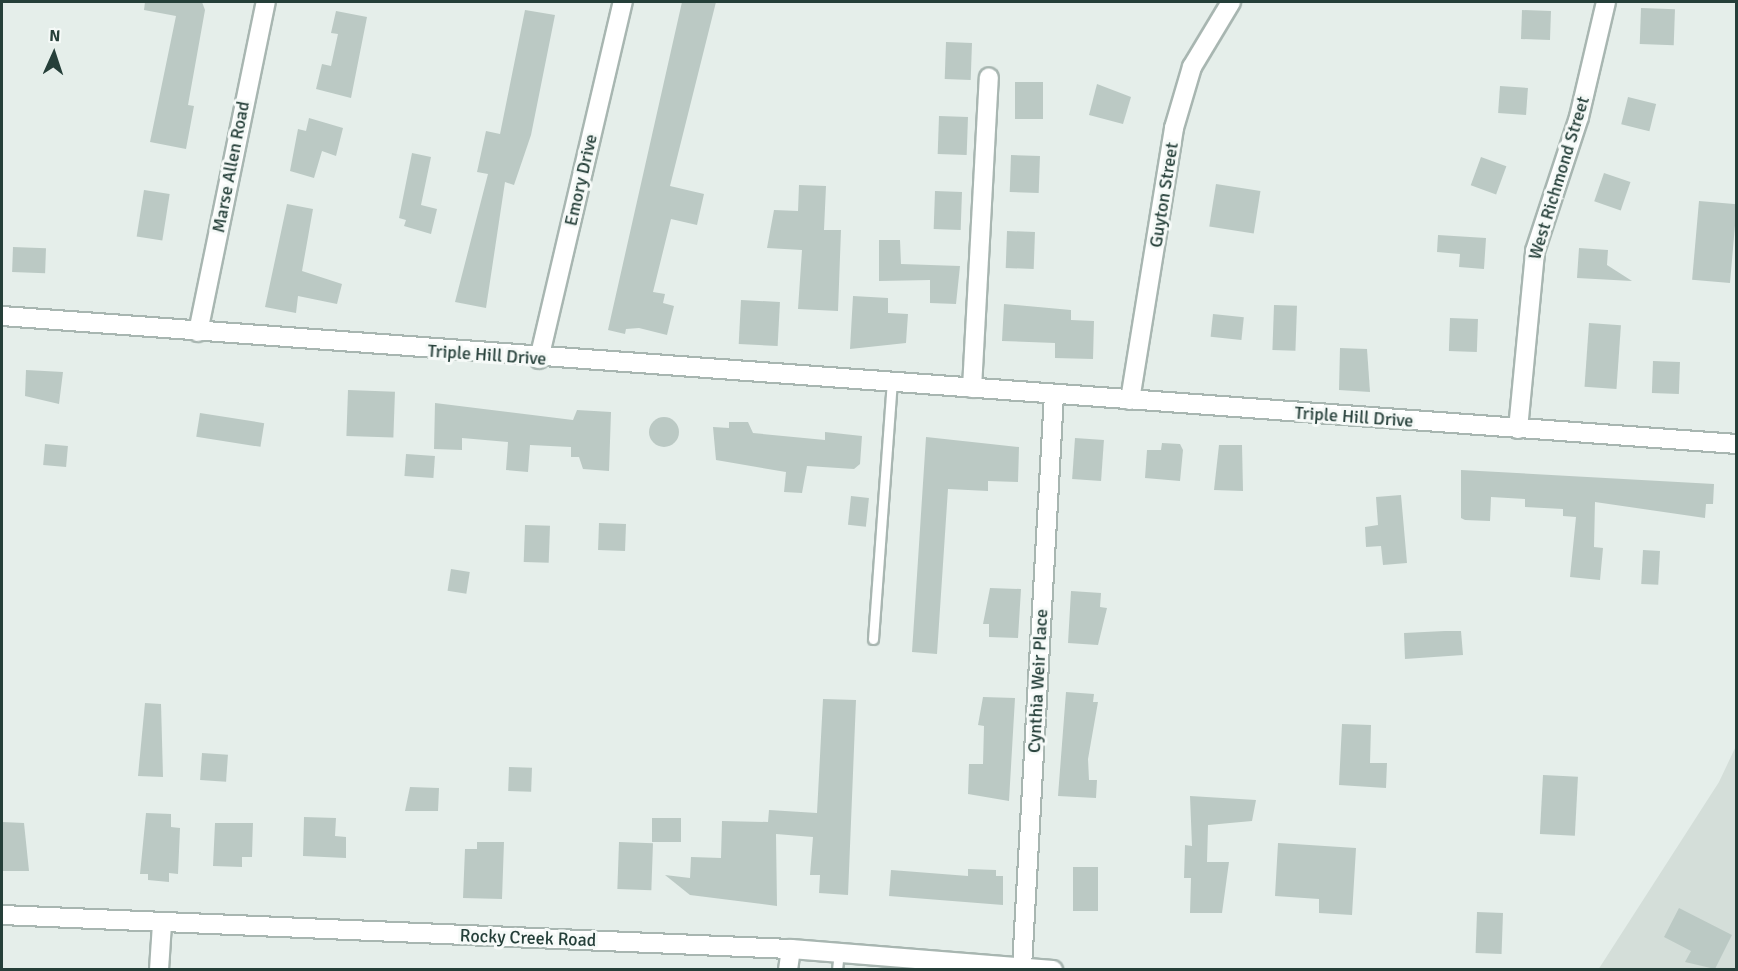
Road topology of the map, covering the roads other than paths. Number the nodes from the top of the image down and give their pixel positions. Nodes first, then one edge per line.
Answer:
1 (266, 2) edge
2 (623, 2) edge
3 (1231, 2) edge
4 (1606, 2) edge
5 (988, 77) dead end
6 (2, 316) edge
7 (198, 332) junction
8 (538, 358) junction
9 (892, 383) junction
10 (972, 388) junction
11 (1054, 394) junction
12 (1130, 400) junction
13 (1518, 429) junction
14 (1737, 444) edge
15 (873, 639) dead end
16 (2, 915) edge
17 (162, 923) junction
18 (791, 949) junction
19 (838, 961) edge
20 (973, 966) edge
21 (1022, 967) junction
22 (159, 969) edge
23 (788, 969) edge
24 (1053, 969) edge

1 - 7 street, Marse Allen Road
2 - 8 street, Emory Drive
3 - 12 street, Guyton Street
4 - 13 street, West Richmond Street
5 - 10 street
6 - 7 street, Triple Hill Drive
7 - 8 street, Triple Hill Drive
8 - 9 street, Triple Hill Drive
9 - 10 street, Triple Hill Drive
9 - 15 lane
10 - 11 street, Triple Hill Drive
11 - 12 street, Triple Hill Drive
11 - 21 street, Cynthia Weir Place
12 - 13 street, Triple Hill Drive
13 - 14 street, Triple Hill Drive
16 - 17 street, Rocky Creek Road
17 - 18 street, Rocky Creek Road
17 - 22 street
18 - 19 street, Rocky Creek Road
18 - 23 street
19 - 20 street, Rocky Creek Road
20 - 21 street, Rocky Creek Road
21 - 24 street, Rocky Creek Road

